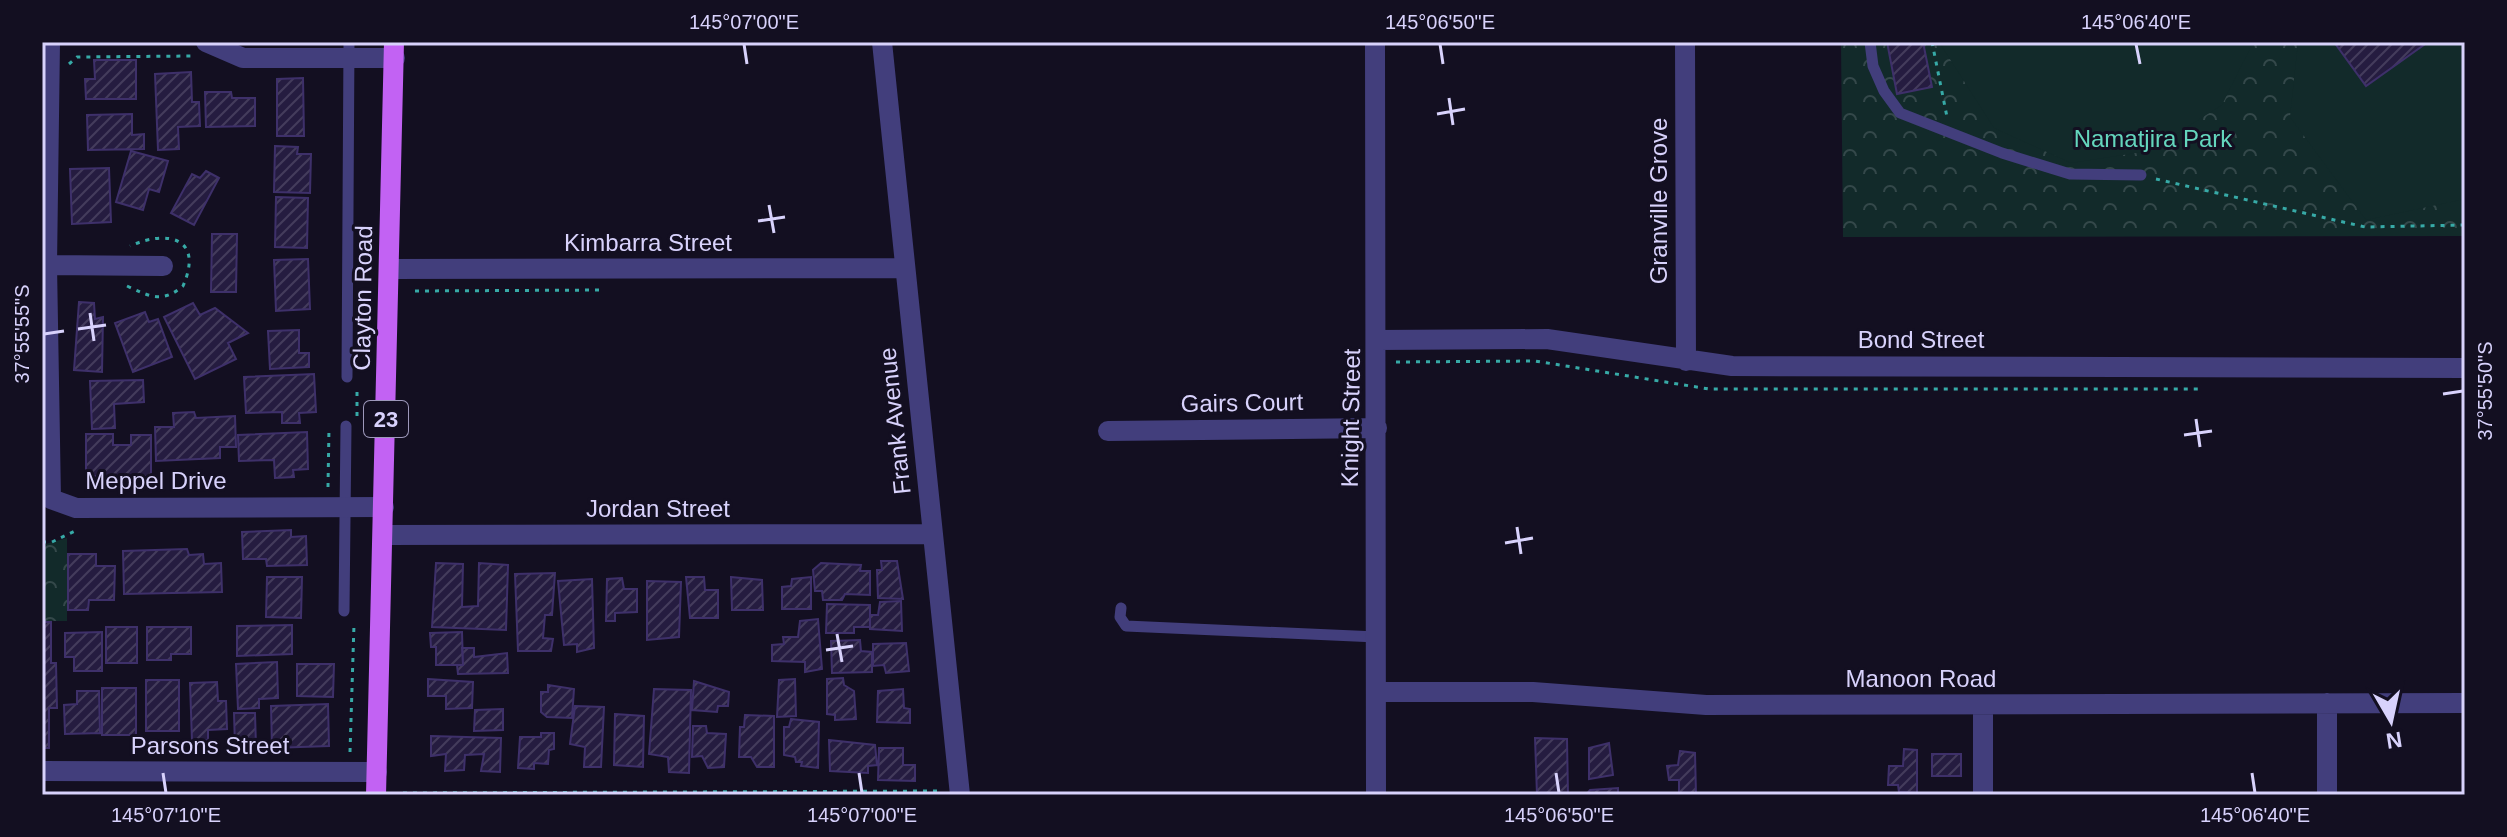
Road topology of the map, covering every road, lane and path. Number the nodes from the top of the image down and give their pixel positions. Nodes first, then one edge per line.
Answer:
1 (50, 42) edge
2 (882, 42) edge
3 (1375, 42) edge
4 (1685, 42) edge
5 (1870, 42) edge
6 (1932, 42) edge
7 (203, 49) edge
8 (349, 49) edge
9 (394, 50) edge
10 (66, 66) dead end
11 (1949, 132) junction
12 (2141, 175) joint
13 (2465, 225) edge
14 (47, 265) junction
15 (163, 266) dead end
16 (905, 268) junction
17 (390, 269) junction
18 (1378, 340) junction
19 (1686, 361) junction
20 (2465, 368) edge
21 (347, 377) dead end
22 (346, 426) dead end
23 (1377, 428) junction
24 (1108, 431) dead end
25 (344, 506) junction
26 (384, 507) junction
27 (933, 534) junction
28 (383, 535) junction
29 (1121, 608) dead end
30 (344, 611) dead end
31 (1377, 637) junction
32 (1378, 692) junction
33 (2327, 703) junction
34 (2465, 703) edge
35 (1983, 705) junction
36 (42, 771) edge
37 (377, 772) junction
38 (403, 793) edge
39 (951, 793) edge
40 (376, 795) edge
41 (1376, 795) edge
42 (1983, 795) edge
43 (2327, 795) edge

1 - 14 street, Meppel Drive
2 - 16 street, Frank Avenue
3 - 18 street, Knight Street
4 - 19 street, Granville Grove
5 - 11 lane
6 - 11 path
7 - 8 street
7 - 10 path
8 - 9 street
8 - 21 lane
9 - 17 main road, Clayton Road / 23
11 - 12 lane
12 - 13 path
14 - 15 street
14 - 25 street, Meppel Drive
16 - 17 street, Kimbarra Street
16 - 27 street, Frank Avenue
17 - 26 main road, Clayton Road / 23
18 - 19 street, Bond Street
18 - 23 street, Knight Street
19 - 20 street, Bond Street
22 - 25 lane
23 - 24 street, Gairs Court
23 - 31 street, Knight Street
25 - 26 street, Meppel Drive
25 - 30 lane
26 - 28 main road, Clayton Road / 23
27 - 28 street, Jordan Street
27 - 39 street, Frank Avenue
28 - 37 main road, Clayton Road / 23
29 - 31 lane
31 - 32 street, Knight Street
32 - 35 street, Manoon Road
32 - 41 street, Knight Street
33 - 34 street, Manoon Road
33 - 35 street, Manoon Road
33 - 43 street
35 - 42 street
36 - 37 street, Parsons Street
37 - 40 main road, Clayton Road / 23
38 - 39 path

